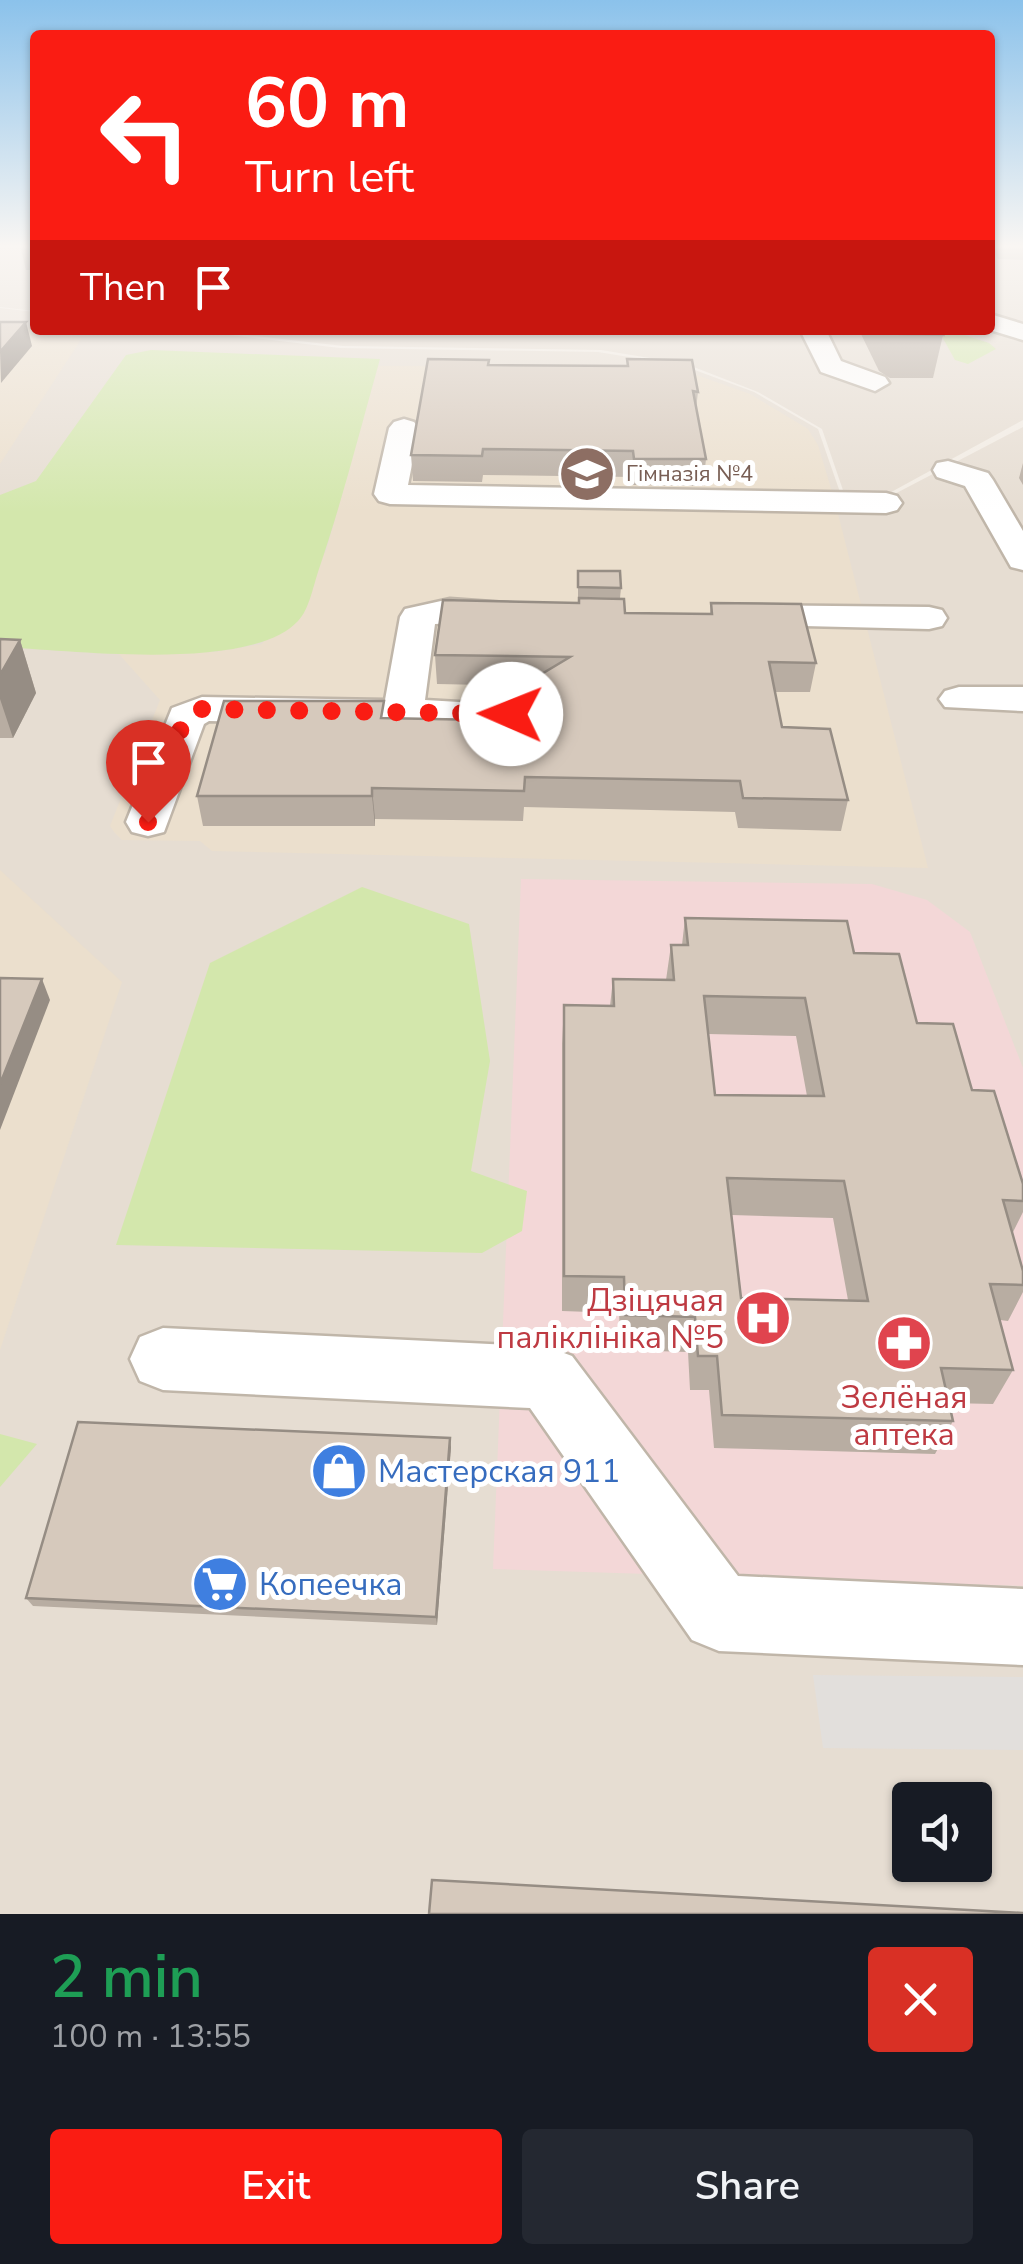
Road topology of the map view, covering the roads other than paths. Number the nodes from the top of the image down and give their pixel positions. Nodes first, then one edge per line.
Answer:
1 (815, 335) edge
2 (875, 383) dead end
3 (404, 428) dead end
4 (948, 470) dead end
5 (886, 503) dead end
6 (1023, 560) edge
7 (548, 613) edge
8 (708, 616) edge
9 (929, 618) dead end
10 (959, 698) dead end
11 (1023, 699) edge
12 (403, 712) junction
13 (511, 714) dead end
14 (148, 822) dead end
15 (163, 1359) dead end
16 (1023, 1628) edge

1 - 2 lane
3 - 5 lane
4 - 6 lane
7 - 12 lane
8 - 9 lane
10 - 11 lane
12 - 13 lane
12 - 14 lane
15 - 16 lane

